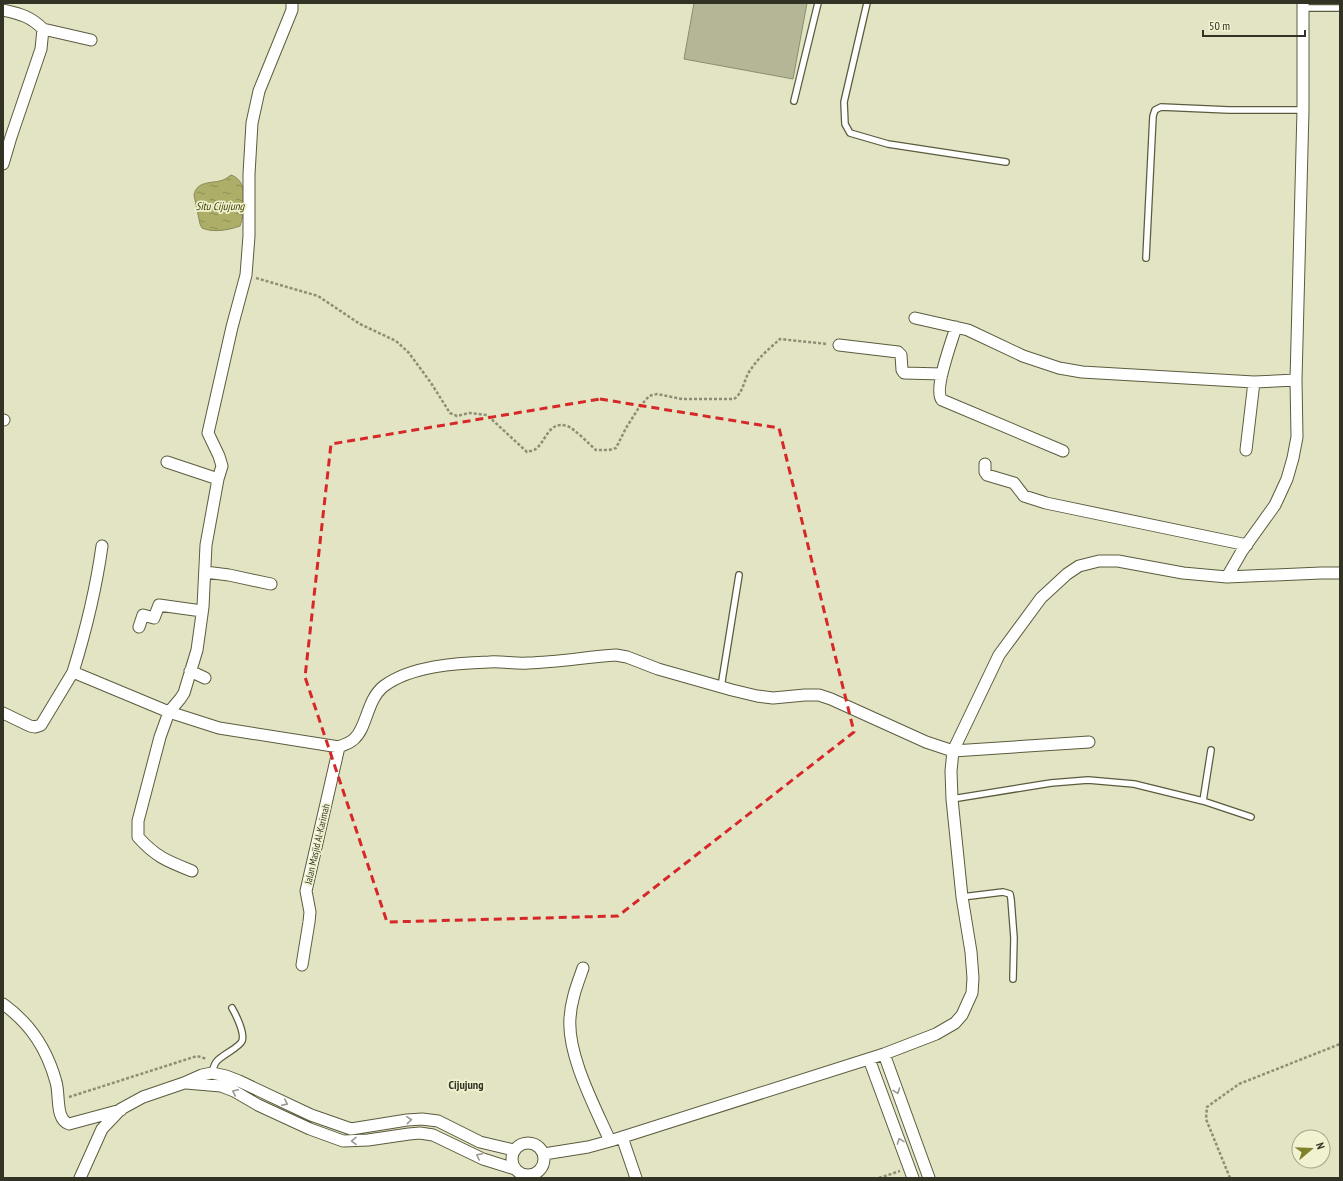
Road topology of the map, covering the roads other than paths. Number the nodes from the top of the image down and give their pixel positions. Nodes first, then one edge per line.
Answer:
1 (292, 3) edge
2 (818, 3) edge
3 (867, 3) edge
4 (1303, 5) edge
5 (1340, 8) edge
6 (3, 10) edge
7 (43, 29) junction
8 (91, 40) dead end
9 (794, 100) dead end
10 (1303, 110) junction
11 (1006, 162) dead end
12 (3, 164) edge
13 (1146, 258) dead end
14 (915, 318) dead end
15 (956, 327) junction
16 (839, 345) road end
17 (942, 374) junction
18 (1296, 380) junction
19 (1254, 382) junction
20 (1246, 450) dead end
21 (1063, 451) dead end
22 (167, 462) dead end
23 (985, 464) dead end
24 (218, 479) junction
25 (102, 546) dead end
26 (1244, 548) junction
27 (205, 572) junction
28 (1340, 573) edge
29 (1228, 574) junction
30 (739, 575) dead end
31 (271, 584) dead end
32 (202, 611) junction
33 (139, 628) dead end
34 (190, 671) junction
35 (73, 672) junction
36 (205, 678) dead end
37 (722, 687) junction
38 (169, 712) junction
39 (3, 713) edge
40 (1089, 742) dead end
41 (339, 747) junction
42 (1211, 750) dead end
43 (953, 751) junction
44 (952, 800) junction
45 (1203, 801) junction
46 (1251, 817) dead end
47 (192, 871) dead end
48 (962, 897) junction
49 (302, 965) dead end
50 (582, 968) dead end
51 (1013, 979) dead end
52 (3, 1004) edge
53 (232, 1008) dead end
54 (884, 1054) junction
55 (869, 1059) junction
56 (212, 1073) junction
57 (184, 1083) junction
58 (121, 1110) junction
59 (622, 1137) junction
60 (610, 1141) junction
61 (514, 1150) junction
62 (544, 1154) junction
63 (515, 1169) junction
64 (911, 1173) edge
65 (80, 1178) edge
66 (636, 1178) edge
67 (928, 1178) edge

1 - 24 street
2 - 9 lane
3 - 11 lane
4 - 5 lane
4 - 10 street
6 - 7 street
7 - 8 street
7 - 12 street
10 - 13 lane
10 - 18 street
14 - 15 street
15 - 17 street
15 - 19 street
16 - 17 street
17 - 21 street
18 - 19 street
18 - 26 street
19 - 20 street
22 - 24 street
23 - 26 street
24 - 27 street
25 - 35 street
26 - 29 street
27 - 31 street
27 - 32 street
28 - 29 street
29 - 43 street
30 - 37 lane
32 - 33 street
32 - 34 street
34 - 36 street
34 - 38 street
35 - 38 street
35 - 39 street
37 - 41 street
37 - 43 street
38 - 41 street
38 - 47 street
40 - 43 street
41 - 49 street, Jalan Masjid Al-Karimah
42 - 45 lane
43 - 44 street
44 - 45 lane
44 - 48 street
45 - 46 lane
48 - 51 lane
48 - 54 street
50 - 60 street
52 - 58 street
53 - 56 lane
54 - 55 street
54 -> 67 street
55 - 59 street
64 -> 55 street
56 - 57 street
56 -> 61 street
57 - 58 street
63 -> 57 street
58 - 65 street
59 - 60 street
59 - 66 street
60 - 62 street
61 - 62 street
61 - 63 street
62 - 63 street

